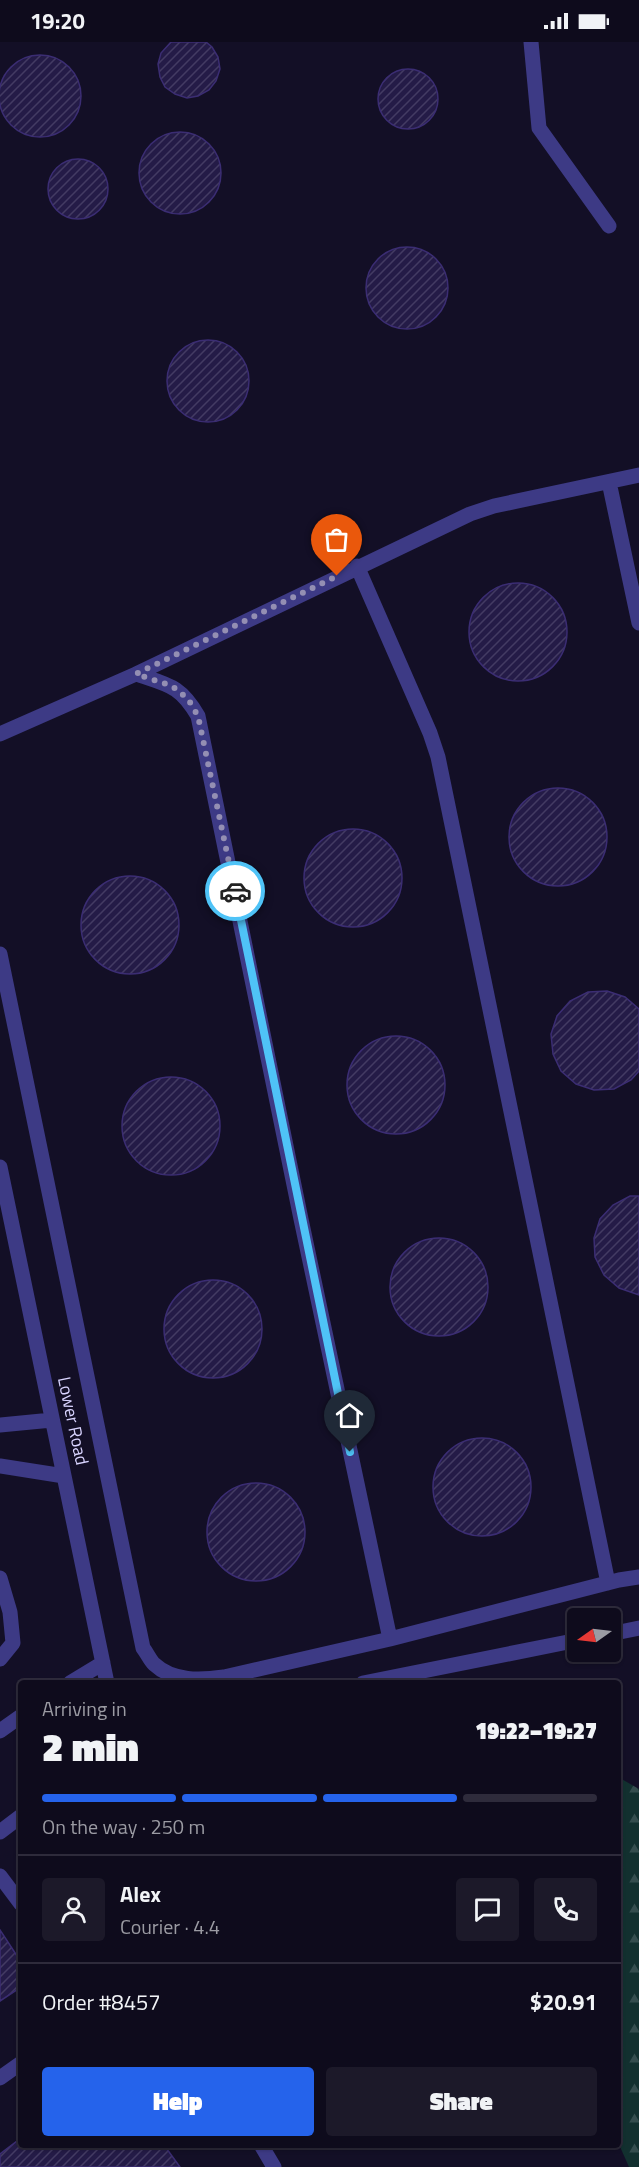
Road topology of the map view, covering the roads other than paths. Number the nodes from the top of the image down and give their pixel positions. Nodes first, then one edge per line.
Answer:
1 (531, 42) edge
2 (609, 226) dead end
3 (639, 476) edge
4 (609, 482) junction
5 (357, 566) junction
6 (639, 623) edge
7 (136, 674) junction
8 (0, 734) edge
9 (0, 954) edge
10 (0, 1167) edge
11 (52, 1420) junction
12 (0, 1425) edge
13 (0, 1466) edge
14 (64, 1476) junction
15 (639, 1577) edge
16 (0, 1578) edge
17 (608, 1583) junction
18 (639, 1628) edge
19 (621, 1632) edge
20 (390, 1639) junction
21 (567, 1642) edge
22 (0, 1659) edge
23 (103, 1663) junction
24 (75, 1680) edge
25 (106, 1680) edge
26 (378, 1680) edge
27 (18, 1718) edge
28 (0, 1731) edge
29 (18, 1818) edge
30 (0, 1832) edge
31 (0, 1876) edge
32 (18, 1900) edge
33 (18, 2065) edge
34 (0, 2078) edge
35 (263, 2148) edge
36 (274, 2167) edge

1 - 2 street
3 - 4 street
4 - 5 street
4 - 6 street
5 - 7 street
5 - 17 street
7 - 8 street
7 - 20 street
9 - 20 street
10 - 11 street, Lower Road
11 - 12 street
11 - 14 street, Lower Road
13 - 14 street
14 - 23 street, Lower Road
15 - 17 street
16 - 22 street
17 - 20 street
18 - 19 street
21 - 26 street
23 - 24 street
23 - 25 street, Lower Road
27 - 28 street
29 - 30 street
31 - 32 street
33 - 34 street
35 - 36 street

